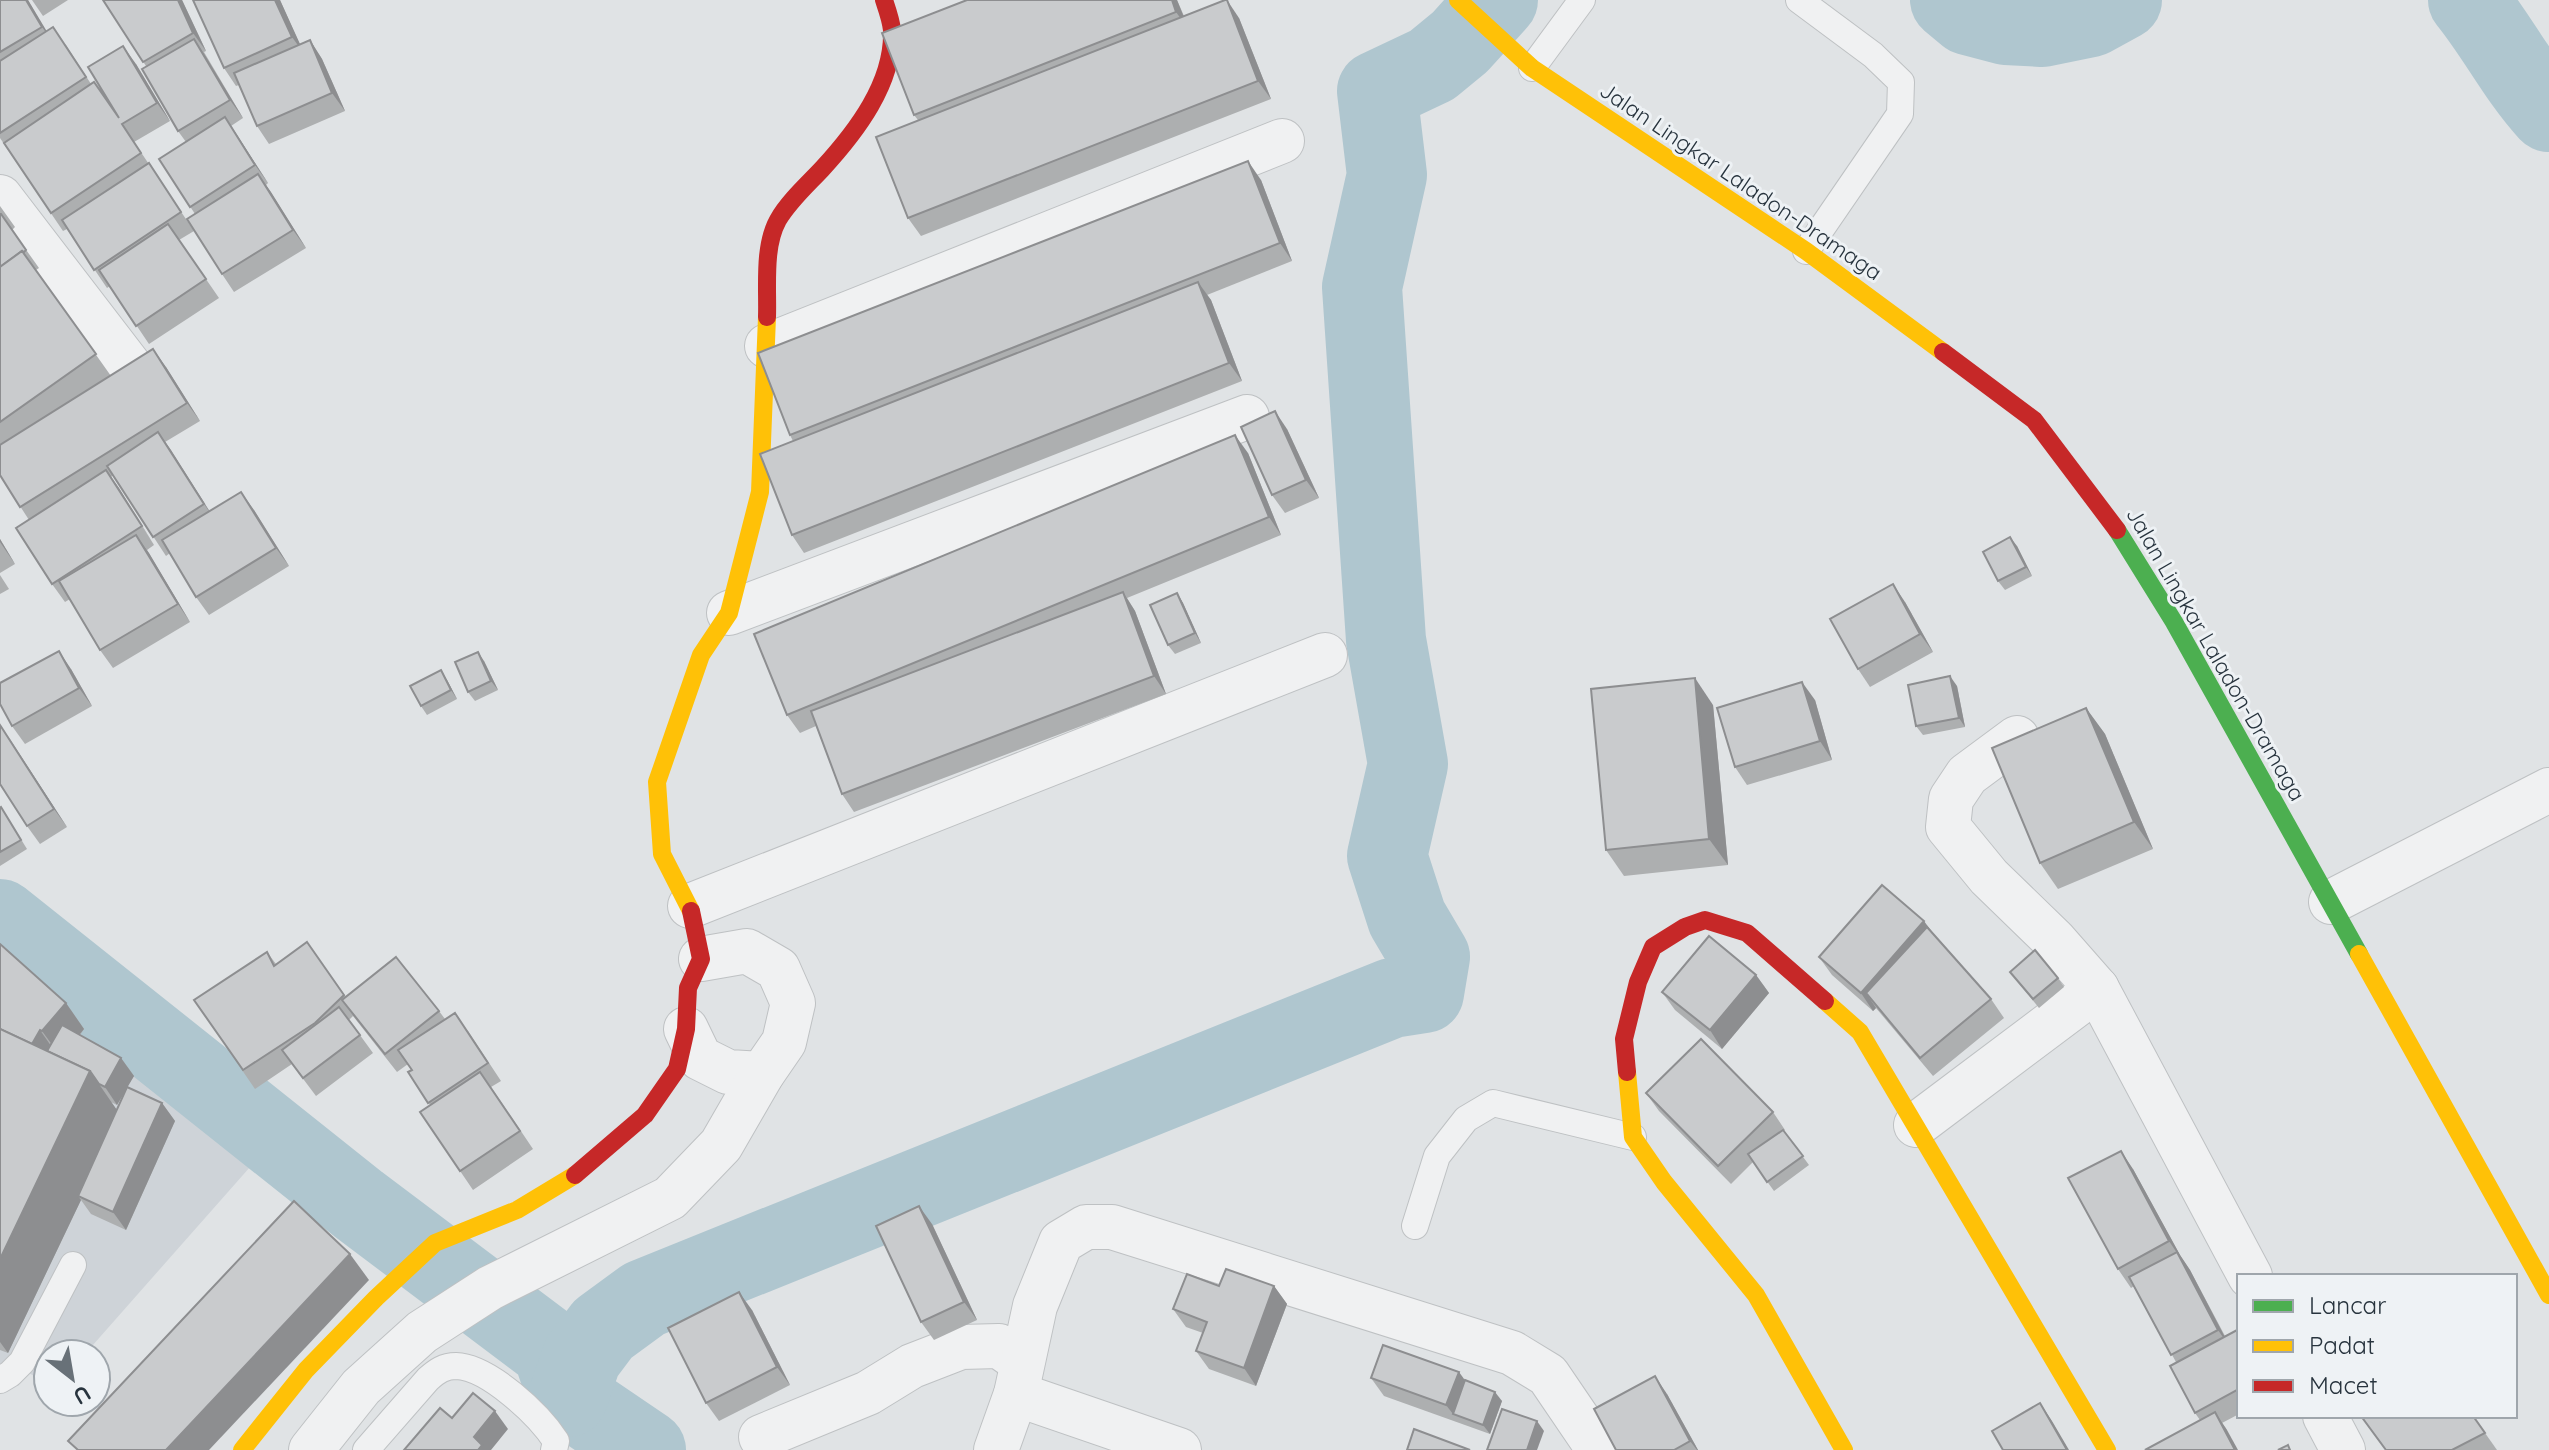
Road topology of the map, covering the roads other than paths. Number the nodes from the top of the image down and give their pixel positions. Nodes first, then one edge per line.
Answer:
1 (1458, 0) edge
2 (1582, 0) edge
3 (1799, 0) edge
4 (890, 2) edge
5 (1532, 68) junction
6 (1282, 141) dead end
7 (0, 197) edge
8 (1806, 251) junction
9 (767, 346) junction
10 (135, 373) edge
11 (1247, 417) dead end
12 (729, 613) junction
13 (1325, 655) dead end
14 (2017, 738) edge
15 (2549, 790) edge
16 (2331, 902) junction
17 (690, 906) junction
18 (701, 959) junction
19 (2097, 989) junction
20 (686, 1029) junction
21 (762, 1074) junction
22 (1916, 1125) junction
23 (1633, 1137) junction
24 (1415, 1226) dead end
25 (73, 1265) dead end
26 (2249, 1274) edge
27 (2549, 1295) edge
28 (326, 1350) junction
29 (1019, 1378) junction
30 (0, 1380) edge
31 (365, 1384) junction
32 (2326, 1418) edge
33 (761, 1437) dead end
34 (242, 1450) edge
35 (311, 1450) edge
36 (366, 1450) edge
37 (554, 1450) edge
38 (996, 1450) edge
39 (1179, 1450) edge
40 (1599, 1450) edge
41 (1844, 1450) edge
42 (2107, 1450) edge
43 (2343, 1450) edge

1 - 5 street, Jalan Lingkar Laladon-Dramaga
2 - 5 lane
3 - 8 lane
4 - 9 street
5 - 8 street, Jalan Lingkar Laladon-Dramaga
6 - 9 street
7 - 10 street
8 - 16 street, Jalan Lingkar Laladon-Dramaga
9 - 12 street
11 - 12 street
12 - 17 street
13 - 17 street
14 - 19 street
15 - 16 street
16 - 27 street, Jalan Lingkar Laladon-Dramaga
17 - 18 street
18 - 20 street
18 - 21 street
19 - 22 street
19 - 26 street
20 - 21 street
20 - 28 street
21 - 31 street
22 - 23 street
22 - 42 street
23 - 24 lane
23 - 41 street
25 - 30 lane
28 - 31 street
28 - 34 street
29 - 33 street
29 - 38 street
29 - 39 street
29 - 40 street
31 - 35 street
32 - 43 street
36 - 37 lane

